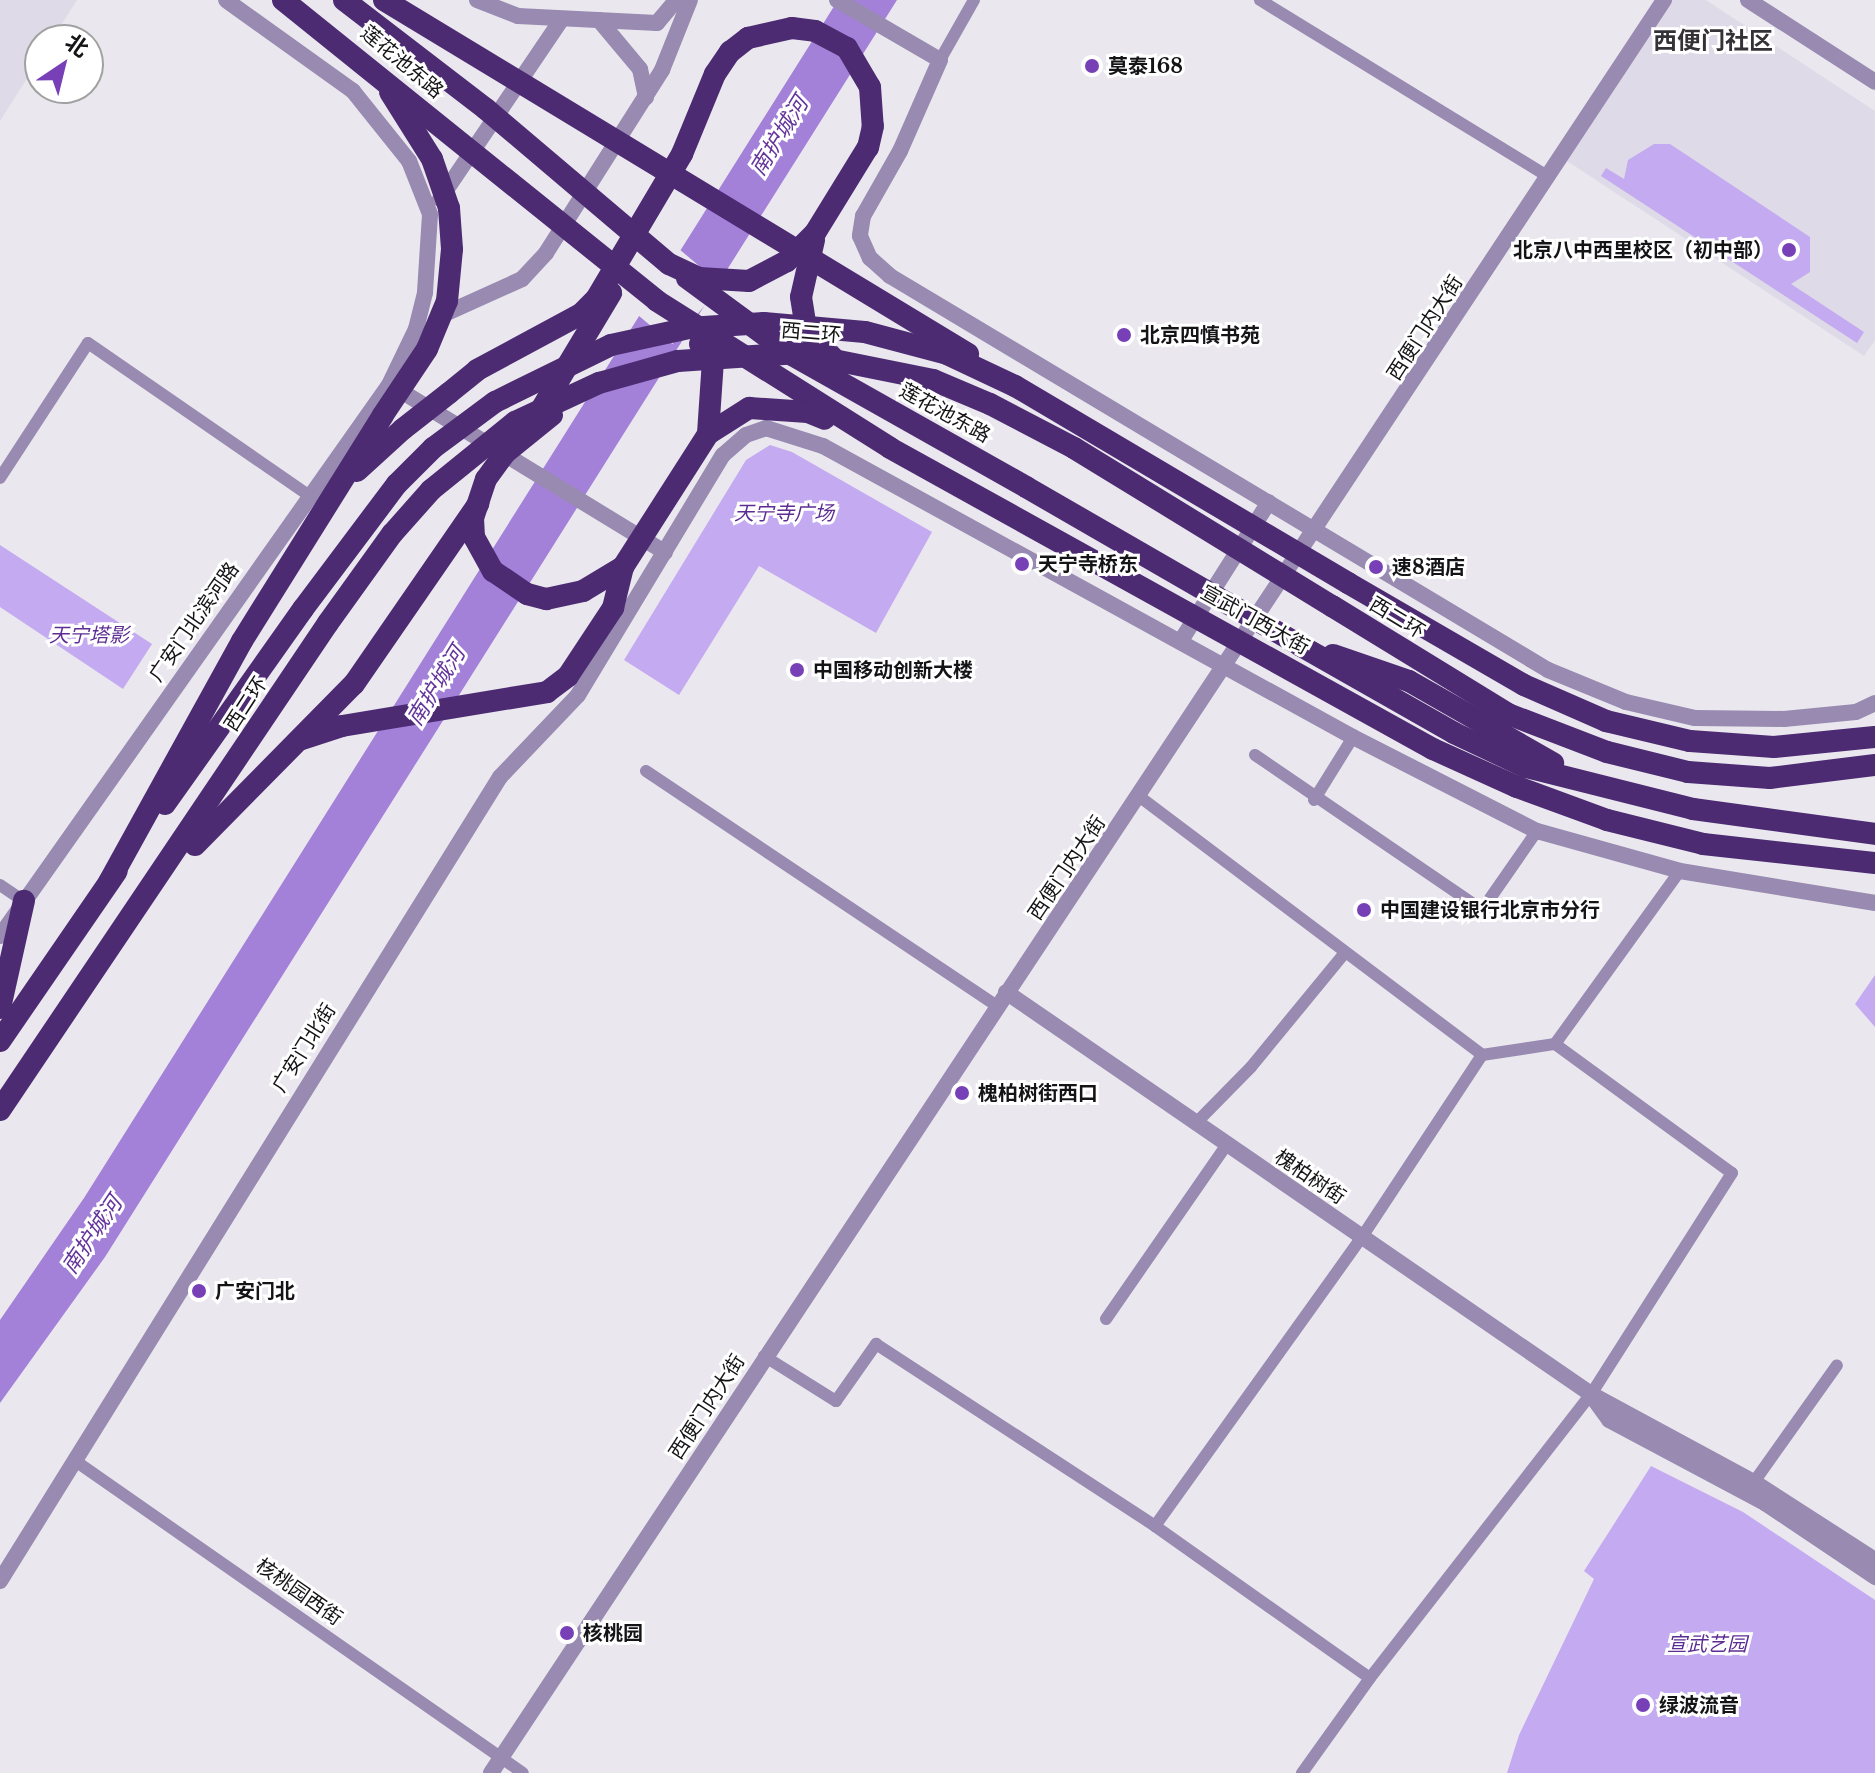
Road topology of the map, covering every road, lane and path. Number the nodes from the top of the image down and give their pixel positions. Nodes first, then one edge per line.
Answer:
1 (226, 0) edge
2 (283, 0) edge
3 (344, 0) edge
4 (384, 0) edge
5 (477, 0) edge
6 (676, 0) edge
7 (690, 0) edge
8 (837, 0) edge
9 (974, 0) edge
10 (1260, 0) edge
11 (1664, 0) edge
12 (1748, 0) edge
13 (562, 19) junction
14 (599, 20) junction
15 (940, 60) junction
16 (378, 74) junction
17 (1875, 82) edge
18 (646, 97) junction
19 (1549, 177) junction
20 (430, 214) junction
21 (815, 233) junction
22 (628, 251) junction
23 (430, 264) junction
24 (669, 264) junction
25 (482, 295) junction
26 (657, 301) junction
27 (416, 329) junction
28 (389, 385) junction
29 (1015, 386) junction
30 (577, 393) junction
31 (708, 434) junction
32 (890, 448) junction
33 (517, 456) junction
34 (0, 478) edge
35 (1026, 487) junction
36 (333, 494) junction
37 (308, 495) junction
38 (1269, 502) junction
39 (1316, 531) junction
40 (665, 552) junction
41 (623, 567) junction
42 (1182, 639) junction
43 (1301, 646) joint
44 (1227, 665) junction
45 (1875, 703) edge
46 (1353, 737) junction
47 (1875, 737) edge
48 (297, 741) junction
49 (1255, 755) dead end
50 (1875, 765) edge
51 (646, 771) dead end
52 (1140, 797) junction
53 (1314, 800) junction
54 (1537, 831) junction
55 (1875, 834) edge
56 (1875, 863) edge
57 (1680, 871) junction
58 (109, 882) junction
59 (0, 885) edge
60 (24, 901) junction
61 (144, 903) junction
62 (1875, 903) edge
63 (0, 936) edge
64 (1343, 955) junction
65 (1001, 999) junction
66 (0, 1008) edge
67 (0, 1041) edge
68 (1555, 1044) junction
69 (1482, 1055) junction
70 (0, 1110) edge
71 (1195, 1124) junction
72 (1227, 1144) junction
73 (1362, 1237) junction
74 (1106, 1319) dead end
75 (764, 1356) junction
76 (1837, 1365) dead end
77 (1591, 1394) junction
78 (74, 1460) junction
79 (1754, 1482) junction
80 (1155, 1526) junction
81 (1875, 1560) edge
82 (1875, 1577) edge
83 (0, 1581) edge
84 (1370, 1678) junction
85 (501, 1757) junction
86 (491, 1773) edge
87 (523, 1773) edge
88 (1302, 1773) edge

1 - 20 street
2 - 16 highway, 莲花池东路, bridge
3 - 24 highway, 莲花池东路, bridge
4 - 29 highway, bridge
5 - 13 street
6 - 14 street
7 - 18 street
8 - 15 street
9 - 15 street
10 - 19 street
11 - 19 street, 西便门内大街
12 - 17 street
13 - 14 street
13 - 20 street
14 - 18 street
15 - 38 street
16 - 26 highway, 莲花池东路, bridge
16 - 36 highway, bridge
18 - 25 street
19 - 39 street, 西便门内大街
20 - 23 street, 广安门北滨河路
21 - 22 highway
21 - 24 highway
21 - 35 highway, bridge
22 - 33 highway
22 - 36 highway, bridge
23 - 25 street
23 - 27 street, 广安门北滨河路
24 - 35 highway, 莲花池东路, bridge
25 - 27 street
26 - 31 highway, bridge
26 - 32 highway, 宣武门西大街, bridge
27 - 28 street, 广安门北滨河路
28 - 33 street
28 - 37 street, 广安门北滨河路
29 - 47 highway, 西二环, bridge
29 - 58 highway, 西二环, bridge
30 - 41 highway, bridge
30 - 50 highway, 西二环, bridge
30 - 61 highway, 西二环, bridge
31 - 32 highway
31 - 41 highway, bridge
32 - 56 highway, 宣武门西大街, bridge
33 - 40 street
33 - 48 highway
34 - 37 street
35 - 43 highway, 莲花池东路, bridge
36 - 58 highway
37 - 60 street, 广安门北滨河路
38 - 39 street
38 - 42 street
39 - 44 street, 西便门内大街
39 - 45 street
40 - 42 street, 广安门北街
40 - 78 street, 广安门北街
41 - 48 highway
42 - 44 street
43 - 55 highway, 宣武门西大街
44 - 46 street
44 - 52 street, 西便门内大街
46 - 53 street
46 - 54 street
48 - 61 highway
49 - 53 street
51 - 65 street
52 - 64 street
52 - 65 street, 西便门内大街
53 - 54 street
54 - 57 street
57 - 62 street
57 - 68 street
58 - 67 highway, 西二环
59 - 60 street
60 - 63 street, 广安门北滨河路
60 - 66 highway
61 - 70 highway, 西二环
64 - 69 street
64 - 71 street
65 - 71 street, 槐柏树街
65 - 75 street, 西便门内大街
68 - 69 street
68 - 77 street
69 - 73 street
71 - 72 street, 槐柏树街
72 - 73 street, 槐柏树街
72 - 74 street
73 - 77 street, 槐柏树街
73 - 80 street
75 - 80 street
75 - 85 street, 西便门内大街
76 - 79 street
77 - 79 street, 槐柏树街
77 - 82 street, 槐柏树街
77 - 84 street
78 - 83 street, 广安门北街
78 - 85 street, 核桃园西街
79 - 81 street, 槐柏树街
80 - 84 street
84 - 88 street
85 - 86 street, 西便门内大街
85 - 87 street, 核桃园西街

